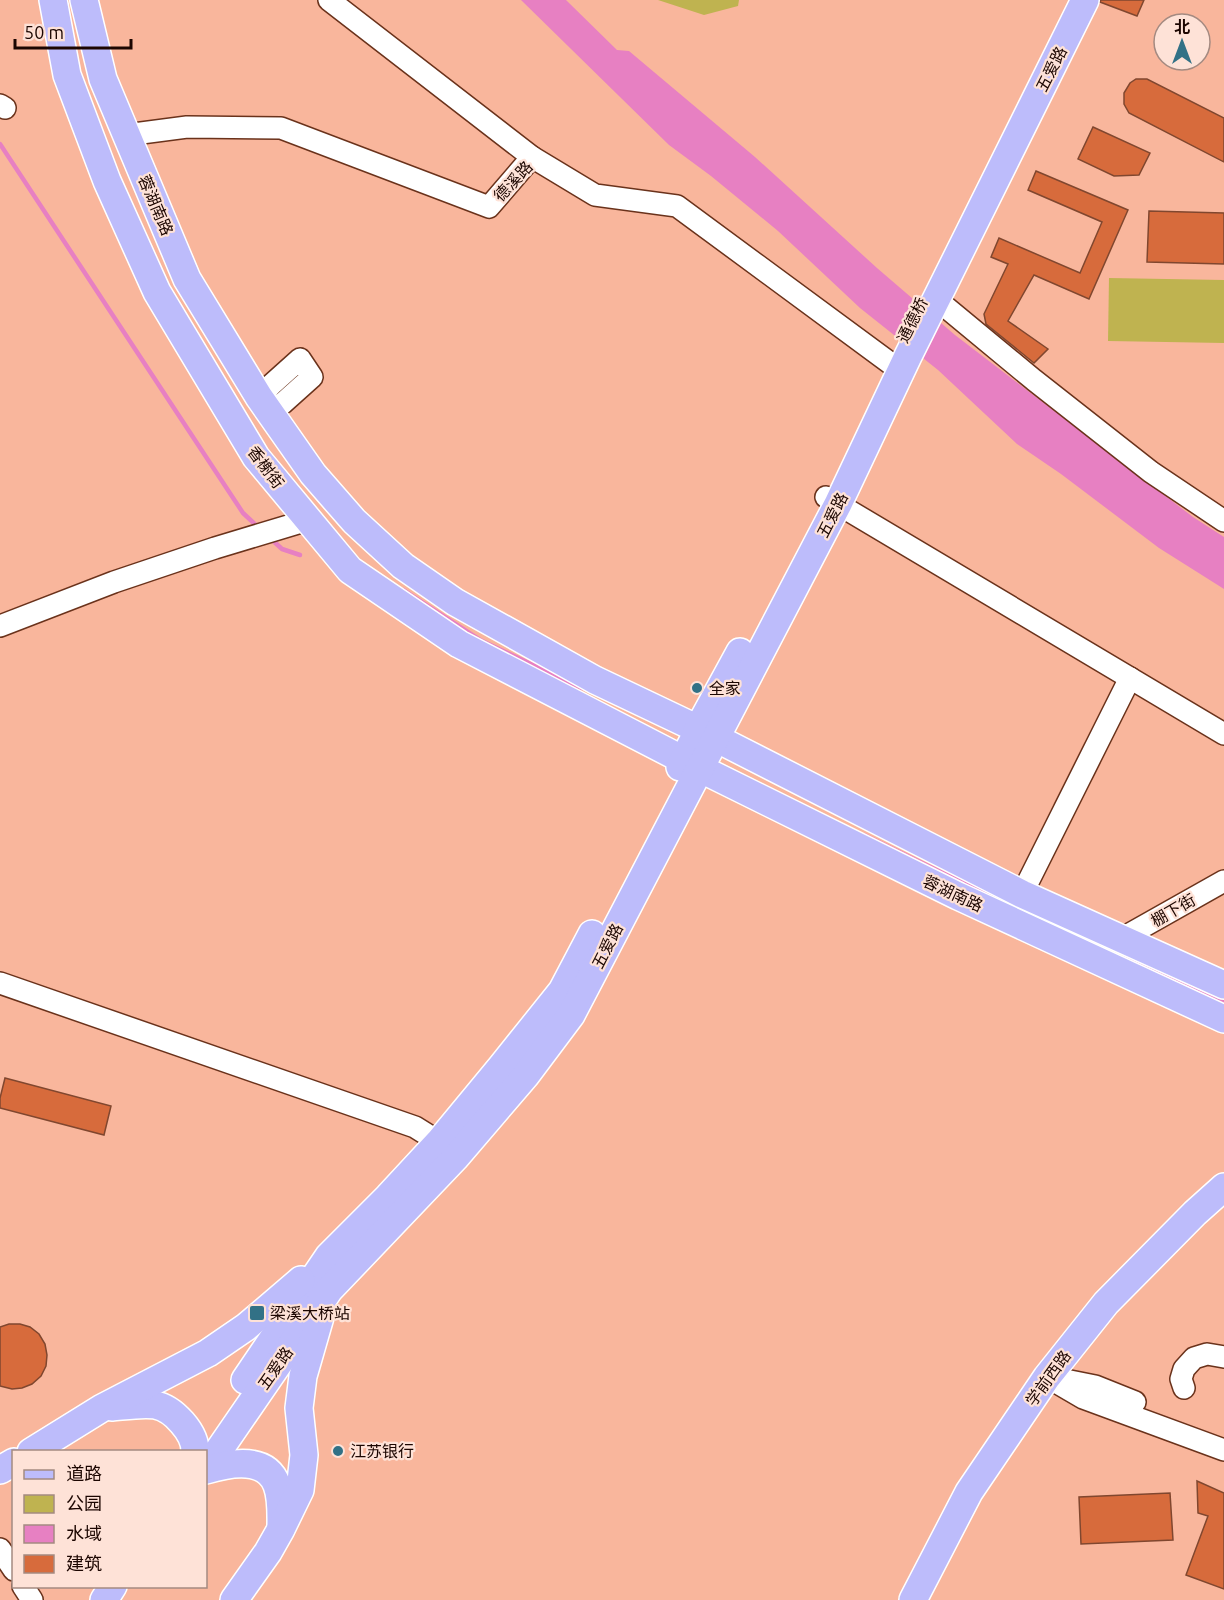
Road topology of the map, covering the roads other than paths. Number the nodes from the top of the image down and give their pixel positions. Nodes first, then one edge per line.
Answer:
1 (53, 0) edge
2 (84, 0) edge
3 (329, 0) edge
4 (1070, 0) edge
5 (1085, 0) edge
6 (126, 135) junction
7 (532, 157) junction
8 (931, 295) junction
9 (898, 356) junction
10 (832, 500) junction
11 (1224, 521) edge
12 (298, 523) junction
13 (0, 626) edge
14 (1130, 678) junction
15 (707, 734) junction
16 (1224, 734) edge
17 (692, 764) junction
18 (1224, 881) edge
19 (1022, 894) junction
20 (1121, 939) junction
21 (1108, 965) junction
22 (0, 983) edge
23 (1224, 985) edge
24 (1220, 1020) edge
25 (438, 1142) junction
26 (1224, 1187) edge
27 (329, 1256) junction
28 (329, 1290) junction
29 (1224, 1357) edge
30 (1047, 1377) junction
31 (1184, 1388) dead end
32 (102, 1408) junction
33 (1224, 1439) edge
34 (34, 1450) edge
35 (196, 1450) edge
36 (198, 1450) edge
37 (1224, 1450) edge
38 (207, 1468) edge
39 (207, 1469) edge
40 (281, 1529) junction
41 (0, 1549) edge
42 (12, 1567) edge
43 (234, 1600) edge
44 (913, 1600) edge

1 - 12 main road, 香榭街
2 - 6 main road, 蓉湖南路
3 - 7 street
4 - 8 main road, 五爱路
5 - 8 main road, 五爱路
6 - 7 street, 德溪路
6 - 15 main road, 蓉湖南路
7 - 9 street, 德溪路
8 - 9 main road, 通德桥
8 - 11 street
9 - 10 main road, 五爱路
10 - 14 street
10 - 15 main road, 五爱路
12 - 13 street
12 - 17 main road, 香榭街
14 - 16 street
14 - 19 street
15 - 17 main road, 五爱路
15 - 19 main road, 蓉湖南路
17 - 21 main road, 蓉湖南路
17 - 25 main road, 五爱路
17 - 28 main road, 五爱路
18 - 20 street, 棚下街
19 - 20 main road, 蓉湖南路
20 - 21 main road
20 - 23 main road, 蓉湖南路
21 - 24 main road, 蓉湖南路
22 - 25 street
25 - 27 main road, 五爱路
26 - 30 main road, 学前西路
27 - 32 main road
27 - 36 main road, 五爱路
28 - 38 main road, 五爱路
28 - 40 main road
29 - 31 street
30 - 33 street
30 - 37 street
30 - 44 main road, 学前西路
32 - 34 main road
32 - 35 main road
39 - 40 main road
40 - 43 main road
41 - 42 street

